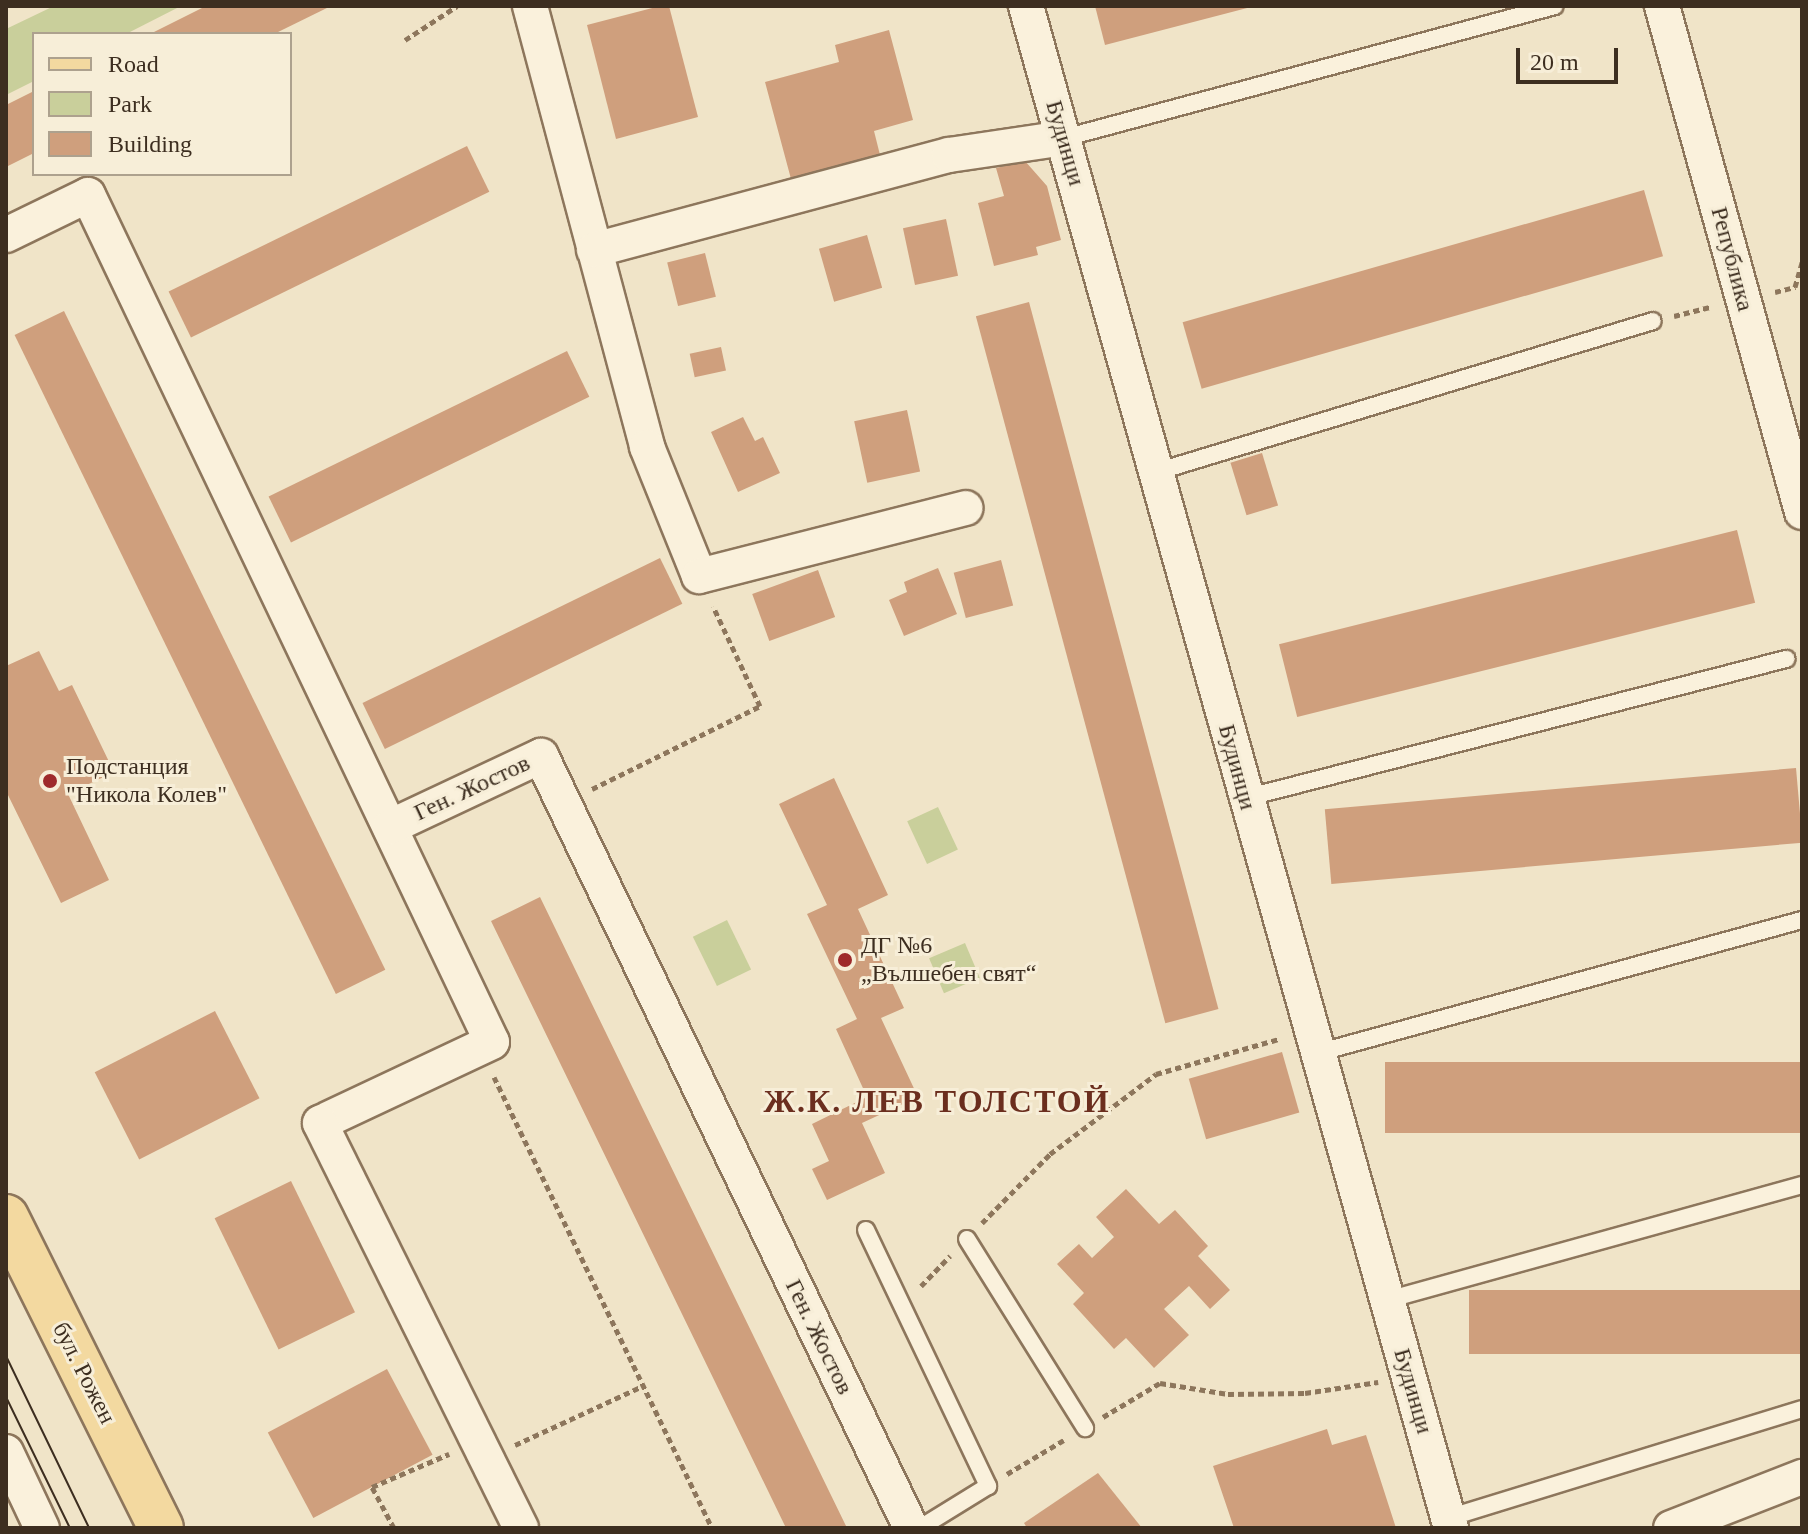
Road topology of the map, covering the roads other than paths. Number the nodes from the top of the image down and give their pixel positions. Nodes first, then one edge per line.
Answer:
1 (530, 6) edge
2 (1026, 6) edge
3 (1555, 6) edge
4 (1662, 6) edge
5 (1064, 138) junction
6 (6, 235) edge
7 (594, 250) junction
8 (1653, 321) dead end
9 (1156, 472) junction
10 (965, 508) dead end
11 (1802, 512) edge
12 (1786, 659) dead end
13 (1245, 798) junction
14 (390, 827) junction
15 (1802, 920) edge
16 (1314, 1042) junction
17 (1802, 1185) edge
18 (6, 1217) edge
19 (866, 1230) dead end
20 (967, 1239) road end
21 (1387, 1300) junction
22 (1802, 1409) edge
23 (1085, 1428) road end
24 (6, 1452) edge
25 (1802, 1477) edge
26 (1449, 1523) edge
27 (42, 1528) edge
28 (161, 1528) edge
29 (521, 1528) edge
30 (911, 1528) edge
31 (920, 1528) edge
32 (1671, 1528) edge

1 - 7 street
2 - 5 street, Будинци
3 - 5 lane
4 - 11 street, Република
5 - 7 street
5 - 9 street, Будинци
6 - 14 street, Ген. Жостов
7 - 10 street
8 - 9 lane
9 - 13 street, Будинци
12 - 13 lane
13 - 16 street, Будинци
14 - 29 street
14 - 30 street, Ген. Жостов
15 - 16 lane
16 - 21 street, Будинци
17 - 21 lane
18 - 28 main road, бул. Рожен
19 - 31 lane
20 - 23 lane
21 - 26 street, Будинци
22 - 26 lane
24 - 27 street
25 - 32 street

